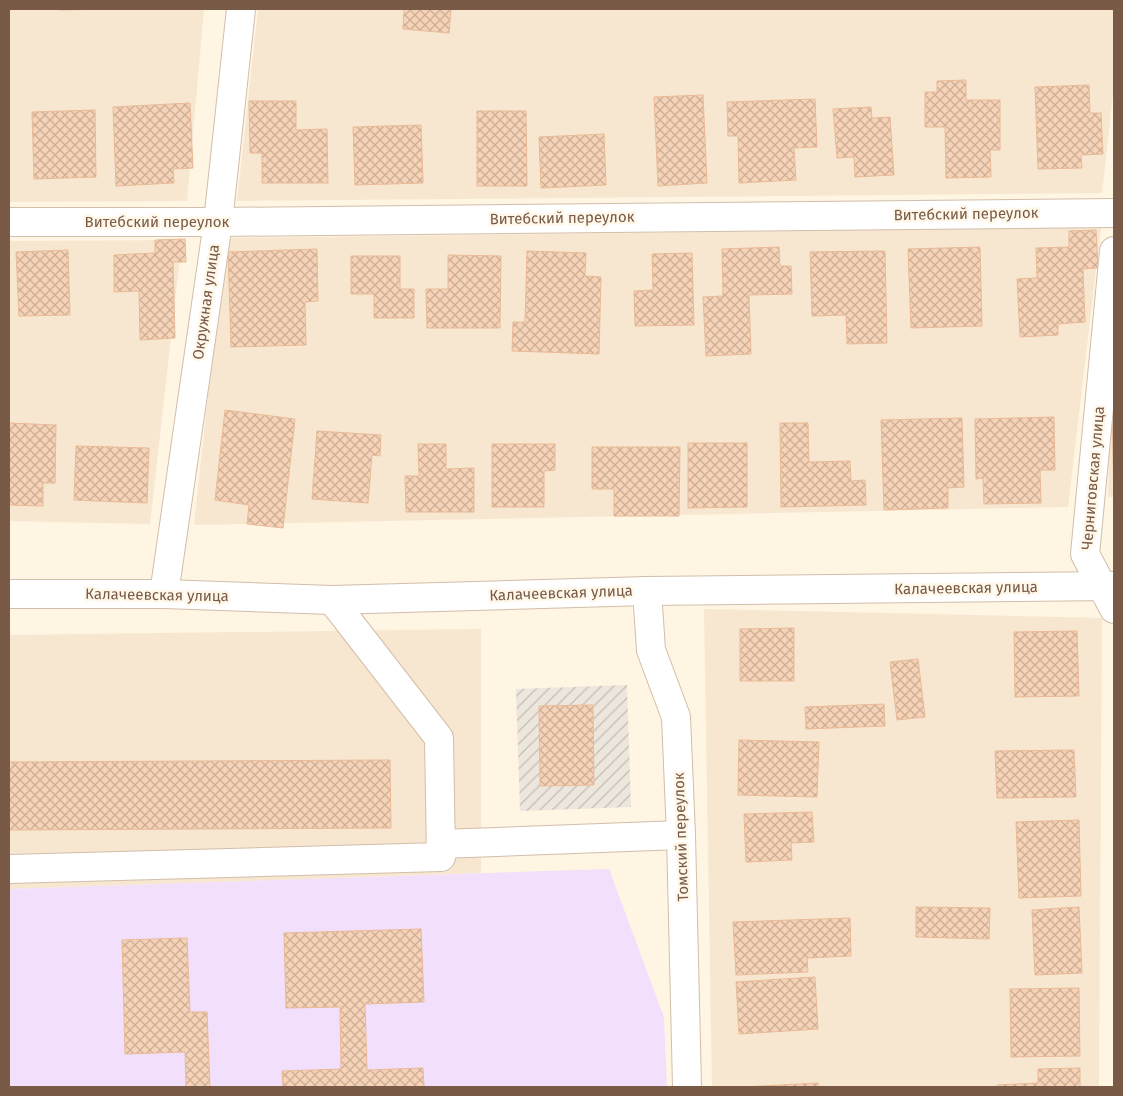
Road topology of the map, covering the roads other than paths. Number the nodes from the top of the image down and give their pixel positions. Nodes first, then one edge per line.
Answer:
1 (241, 9) edge
2 (1114, 213) edge
3 (9, 222) edge
4 (218, 222) junction
5 (1114, 251) edge
6 (646, 591) junction
7 (9, 594) edge
8 (164, 594) junction
9 (1110, 594) edge
10 (332, 600) junction
11 (682, 835) junction
12 (441, 844) junction
13 (9, 869) edge
14 (687, 1087) edge

1 - 4 street, Окружная улица
2 - 4 street, Витебский переулок
3 - 4 street, Витебский переулок
4 - 8 street, Окружная улица
5 - 9 street, Черниговская улица
6 - 9 street, Калачеевская улица
6 - 10 street, Калачеевская улица
6 - 11 street, Томский переулок
7 - 8 street, Калачеевская улица
8 - 10 street, Калачеевская улица
10 - 12 street
11 - 12 street
11 - 14 street, Томский переулок
12 - 13 street

